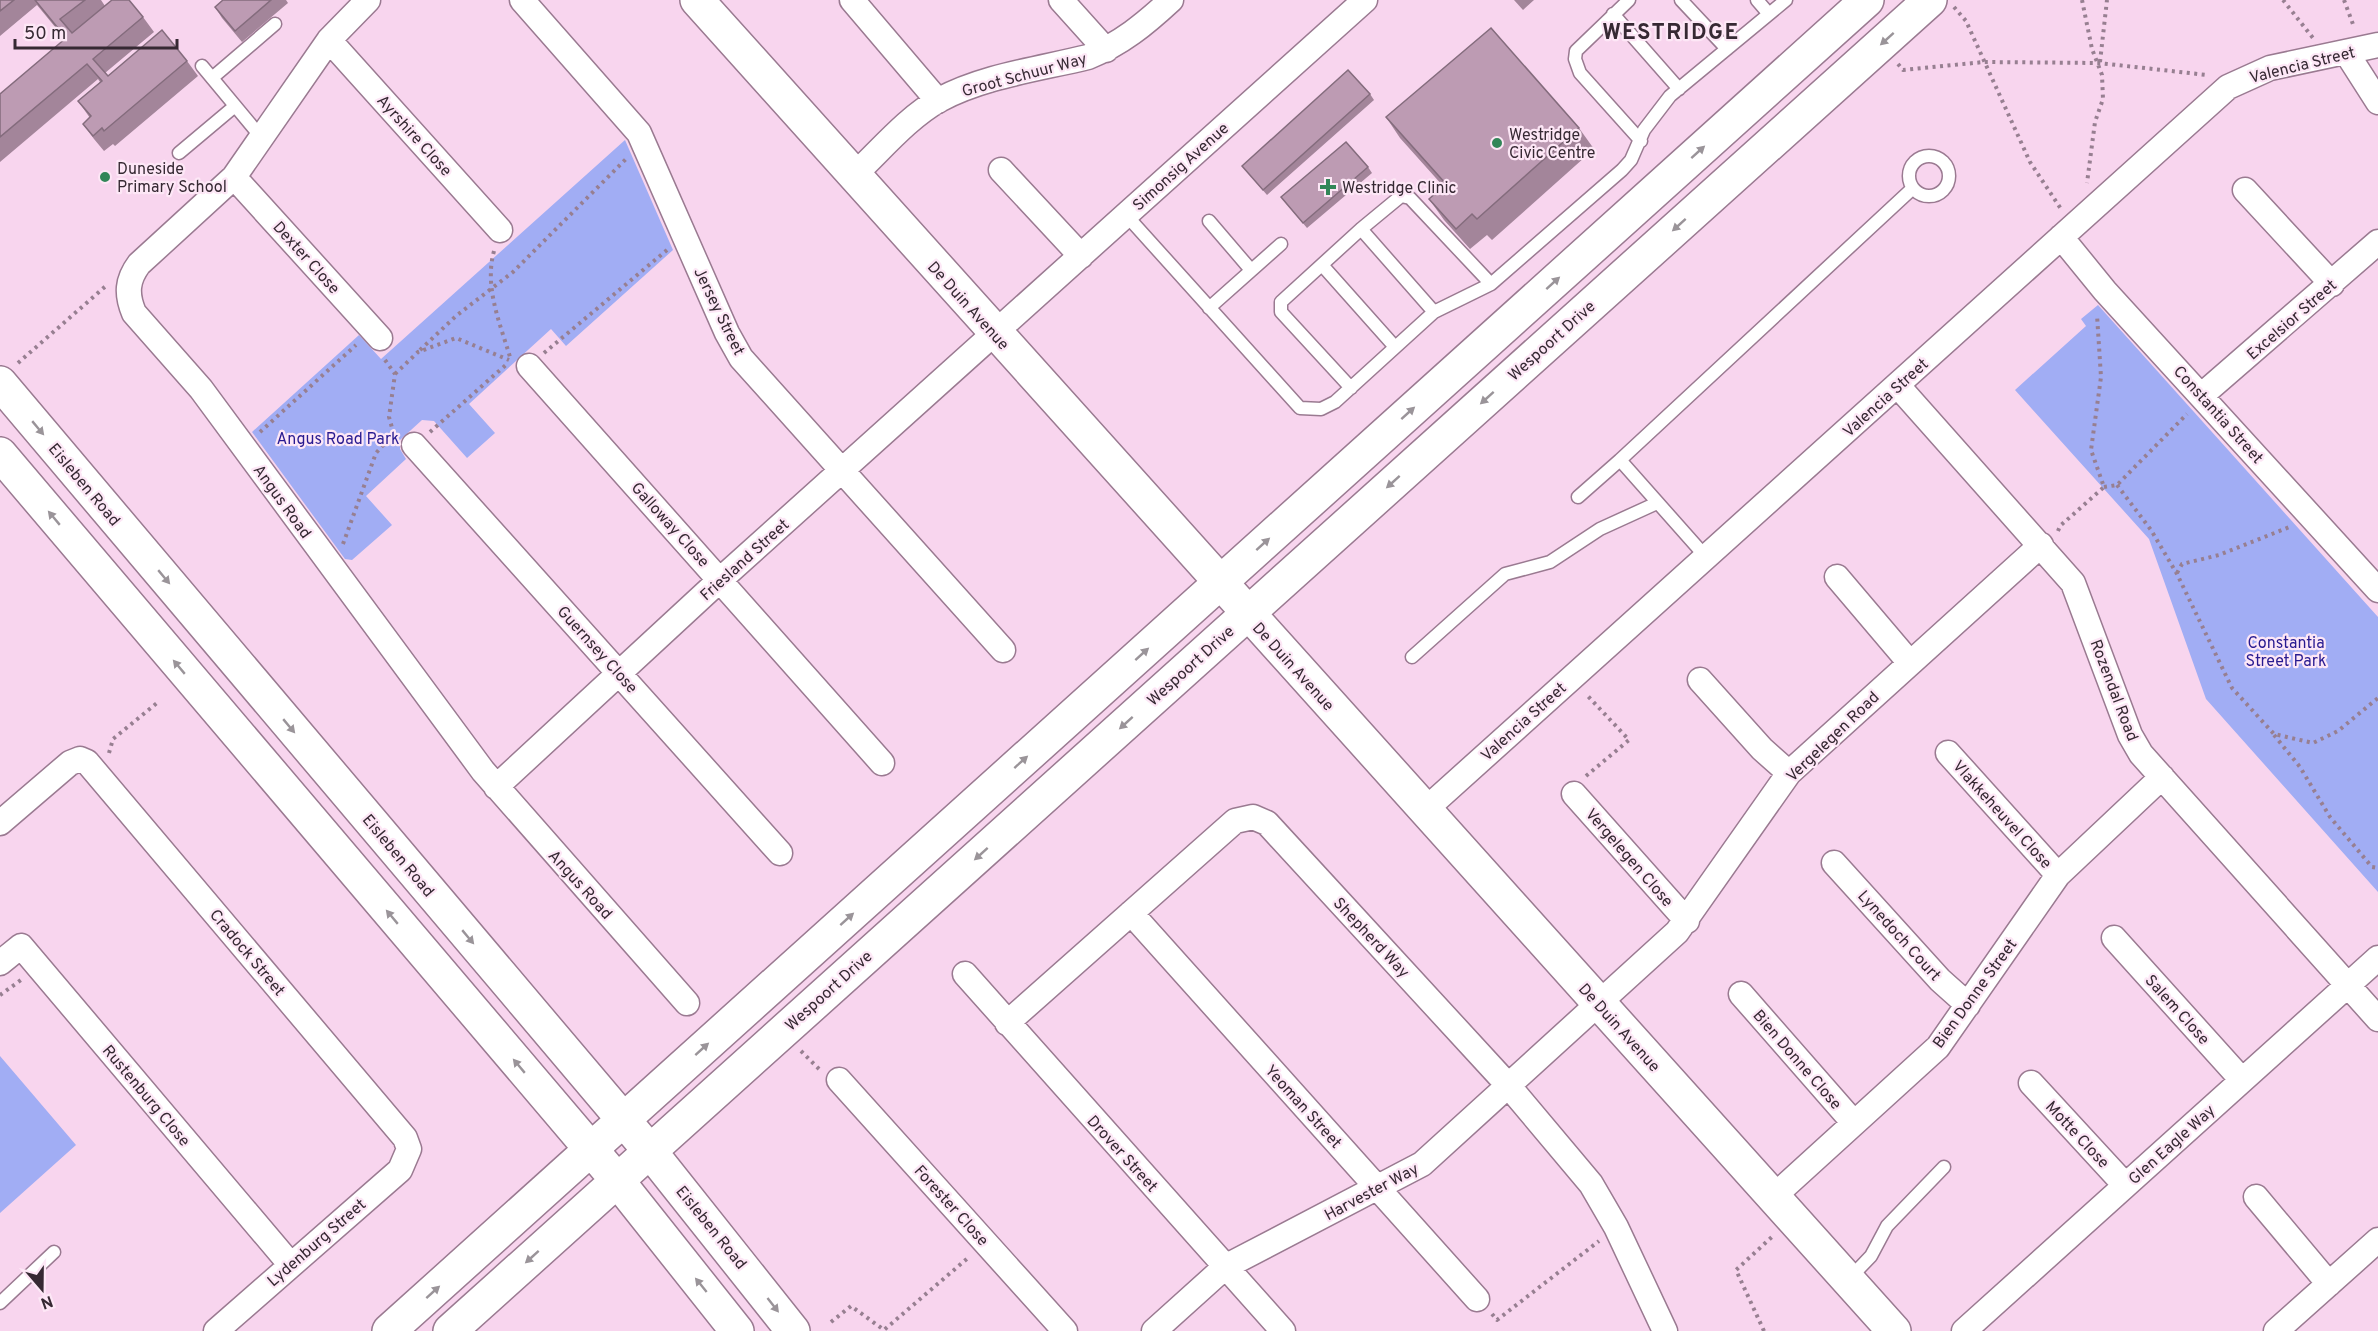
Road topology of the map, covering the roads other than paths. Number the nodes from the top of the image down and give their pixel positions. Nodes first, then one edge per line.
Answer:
1 (368, 0) edge
2 (522, 0) edge
3 (852, 0) edge
4 (1061, 0) edge
5 (1171, 0) edge
6 (1365, 0) edge
7 (1629, 0) edge
8 (1681, 0) edge
9 (1757, 0) edge
10 (1786, 0) edge
11 (1867, 0) edge
12 (1930, 0) edge
13 (702, 2) edge
14 (1613, 14) junction
15 (1769, 14) junction
16 (275, 24) dead end
17 (329, 40) junction
18 (2378, 45) edge
19 (1727, 49) junction
20 (1106, 50) junction
21 (2346, 52) junction
22 (202, 66) dead end
23 (212, 78) junction
24 (1680, 89) junction
25 (938, 101) junction
26 (2378, 102) edge
27 (235, 106) junction
28 (261, 137) junction
29 (1641, 141) junction
30 (179, 153) dead end
31 (1001, 170) dead end
32 (854, 176) junction
33 (234, 177) junction
34 (1913, 188) dead end
35 (2245, 190) dead end
36 (1126, 215) junction
37 (1209, 221) dead end
38 (2064, 227) junction
39 (1361, 229) junction
40 (500, 230) road end
41 (2378, 242) edge
42 (1281, 243) dead end
43 (1081, 256) junction
44 (1322, 265) junction
45 (1251, 270) junction
46 (1491, 284) junction
47 (2332, 284) junction
48 (1209, 308) junction
49 (1434, 312) junction
50 (995, 333) junction
51 (377, 334) road end
52 (1395, 348) junction
53 (520, 363) road end
54 (7, 374) edge
55 (1898, 386) junction
56 (1350, 388) junction
57 (2202, 395) junction
58 (414, 445) road end
59 (0, 454) edge
60 (1620, 460) junction
61 (844, 469) junction
62 (1578, 497) dead end
63 (1657, 503) junction
64 (2041, 544) junction
65 (1706, 557) junction
66 (1837, 577) dead end
67 (721, 579) junction
68 (1220, 583) junction
69 (2376, 585) edge
70 (1247, 614) junction
71 (1004, 650) dead end
72 (1412, 657) dead end
73 (1910, 663) junction
74 (619, 672) junction
75 (1700, 680) dead end
76 (1948, 753) dead end
77 (882, 763) dead end
78 (1789, 773) junction
79 (2162, 777) junction
80 (496, 787) junction
81 (1574, 794) road end
82 (1425, 810) junction
83 (0, 823) edge
84 (780, 853) dead end
85 (1834, 863) dead end
86 (2058, 875) junction
87 (1131, 913) junction
88 (1687, 921) junction
89 (2114, 938) dead end
90 (2378, 958) edge
91 (0, 963) edge
92 (964, 974) dead end
93 (2349, 984) junction
94 (1741, 994) dead end
95 (687, 1003) dead end
96 (1598, 1003) junction
97 (1968, 1005) junction
98 (2378, 1019) edge
99 (1006, 1023) junction
100 (834, 1080) road end
101 (2242, 1080) junction
102 (2031, 1083) dead end
103 (1507, 1084) junction
104 (623, 1120) junction
105 (1854, 1123) junction
106 (409, 1149) joint
107 (591, 1150) junction
108 (649, 1150) junction
109 (1944, 1167) dead end
110 (617, 1180) junction
111 (2125, 1185) junction
112 (1378, 1189) junction
113 (1773, 1197) junction
114 (2256, 1197) dead end
115 (2378, 1240) edge
116 (54, 1252) dead end
117 (290, 1264) junction
118 (1226, 1267) junction
119 (1848, 1280) junction
120 (2329, 1284) junction
121 (1477, 1299) road end
122 (0, 1303) edge
123 (216, 1331) edge
124 (389, 1331) edge
125 (450, 1331) edge
126 (737, 1331) edge
127 (793, 1331) edge
128 (1065, 1331) edge
129 (1154, 1331) edge
130 (1283, 1331) edge
131 (1665, 1331) edge
132 (1894, 1331) edge
133 (1964, 1331) edge
134 (2276, 1331) edge

1 - 17 street, Angus Road
2 - 61 street, Jersey Street
3 - 25 street
4 - 20 street
5 - 20 street, Groot Schuur Way
6 - 36 street, Simonsig Avenue
7 - 14 lane
8 - 19 lane
9 - 15 lane
10 - 15 lane
68 -> 11 main road
12 -> 70 main road, Wespoort Drive
13 - 32 main road, De Duin Avenue
14 - 24 lane
14 - 29 lane
15 - 19 lane
16 - 23 lane
17 - 28 street, Angus Road
17 - 40 street, Ayrshire Close
18 - 21 street, Valencia Street
19 - 24 lane
20 - 25 street, Groot Schuur Way
21 - 26 street
21 - 38 street, Valencia Street
22 - 23 lane
23 - 27 lane
24 - 29 lane
25 - 32 street, Groot Schuur Way
27 - 28 lane
27 - 30 lane
28 - 33 street, Angus Road
29 - 46 lane
31 - 43 street
32 - 50 main road, De Duin Avenue
33 - 51 street, Dexter Close
33 - 80 street, Angus Road
34 - 60 lane
35 - 47 street
36 - 43 street, Simonsig Avenue
36 - 48 lane
37 - 45 lane
38 - 55 street, Valencia Street
38 - 57 street, Constantia Street
39 - 44 lane
39 - 46 lane
39 - 49 lane
41 - 47 street, Excelsior Street
42 - 45 lane
43 - 50 street, Simonsig Avenue
44 - 52 lane
44 - 56 lane
45 - 48 lane
46 - 49 lane
47 - 57 street, Excelsior Street
48 - 56 lane
49 - 52 lane
50 - 61 street, Friesland Street
50 - 68 main road, De Duin Avenue
52 - 56 lane
53 - 67 street, Galloway Close
54 -> 104 main road, Eisleben Road
55 - 64 street, Rozendal Road
55 - 65 street, Valencia Street
57 - 69 street, Constantia Street
58 - 74 street, Guernsey Close
107 -> 59 main road
60 - 62 lane
60 - 63 lane
61 - 67 street, Friesland Street
61 - 71 street, Jersey Street
63 - 65 lane
63 - 72 lane
64 - 73 street, Vergelegen Road
64 - 79 street, Rozendal Road
65 - 82 street, Valencia Street
66 - 73 street
67 - 74 street, Friesland Street
67 - 77 street, Galloway Close
68 - 70 main road, De Duin Avenue
104 -> 68 main road
70 - 82 main road, De Duin Avenue
70 -> 108 main road, Wespoort Drive
73 - 78 street, Vergelegen Road
74 - 80 street, Friesland Street
74 - 84 street, Guernsey Close
75 - 78 street
76 - 86 street, Vlakkeheuvel Close
78 - 88 street, Vergelegen Road
79 - 86 street, Bien Donne Street
79 - 93 street, Rozendal Road
80 - 95 street, Angus Road
81 - 88 street, Vergelegen Close
82 - 96 main road, De Duin Avenue
83 - 106 street, Cradock Street
85 - 97 street, Lynedoch Court
86 - 97 street, Bien Donne Street
87 - 99 street, Shepherd Way
87 - 103 street, Shepherd Way
87 - 112 street, Yeoman Street
88 - 96 street, Vergelegen Road
89 - 101 street, Salem Close
90 - 93 street, Glen Eagle Way
91 - 117 street, Rustenburg Close
92 - 99 street, Drover Street
93 - 98 street, Rozendal Road
93 - 101 street, Glen Eagle Way
94 - 105 street, Bien Donne Close
96 - 103 street, Harvester Way
96 - 113 main road, De Duin Avenue
97 - 105 street, Bien Donne Street
99 - 118 street, Drover Street
100 - 128 street, Forester Close
101 - 111 street, Glen Eagle Way
102 - 111 street, Motte Close
103 - 112 street, Harvester Way
103 - 131 street, Shepherd Way
104 - 107 main road
104 - 108 main road, Eisleben Road
105 - 113 street, Bien Donne Street
106 - 117 street, Lydenburg Street
107 - 110 main road
124 -> 107 main road
108 - 110 main road, Wespoort Drive
108 -> 127 main road, Eisleben Road
109 - 119 lane
110 -> 125 main road, Wespoort Drive
126 -> 110 main road
111 - 133 street, Glen Eagle Way
112 - 118 street, Harvester Way
112 - 121 street, Yeoman Street
113 - 119 main road, De Duin Avenue
114 - 120 street
115 - 120 street
116 - 122 lane
117 - 123 street, Lydenburg Street
118 - 129 street, Harvester Way
118 - 130 street, Drover Street
119 - 132 main road, De Duin Avenue
120 - 134 street

